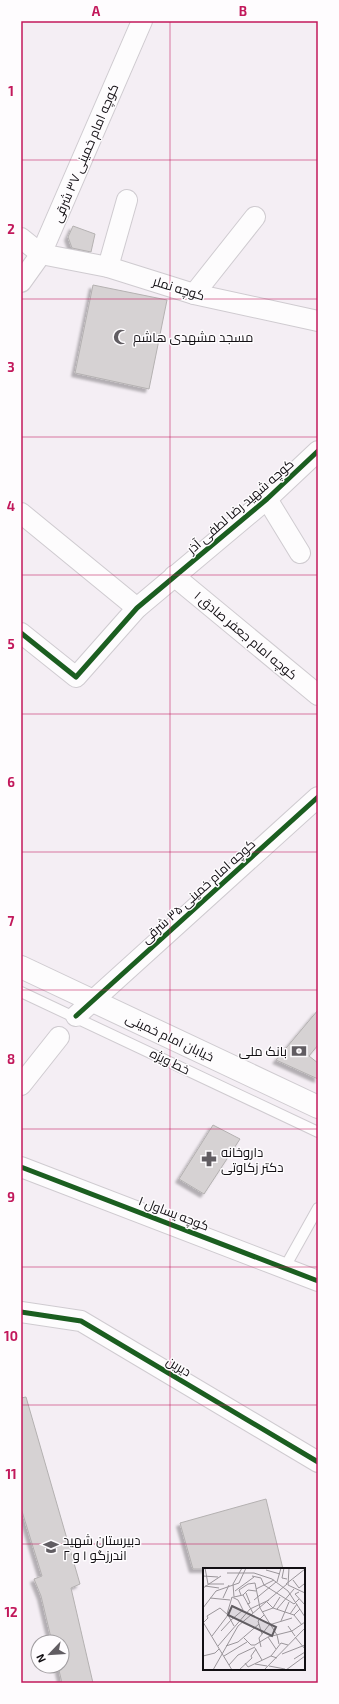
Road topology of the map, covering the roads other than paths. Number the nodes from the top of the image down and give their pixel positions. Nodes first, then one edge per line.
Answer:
1 (142, 21) edge
2 (127, 200) dead end
3 (256, 216) dead end
4 (21, 238) edge
5 (41, 254) junction
6 (108, 267) junction
7 (21, 282) edge
8 (194, 294) junction
9 (318, 321) edge
10 (318, 451) edge
11 (267, 499) junction
12 (21, 513) edge
13 (300, 553) dead end
14 (174, 576) junction
15 (137, 608) junction
16 (21, 633) edge
17 (318, 694) edge
18 (318, 797) edge
19 (21, 967) edge
20 (21, 992) edge
21 (94, 1001) junction
22 (76, 1016) junction
23 (59, 1037) dead end
24 (21, 1085) edge
25 (318, 1108) edge
26 (318, 1132) edge
27 (21, 1167) edge
28 (318, 1208) edge
29 (285, 1267) junction
30 (318, 1281) edge
31 (21, 1312) edge
32 (318, 1462) edge

1 - 5 street, کوچه امام خمینی ۳۷ شرقی
2 - 6 street
3 - 8 street
4 - 5 street
5 - 6 street, کوچه نملر
5 - 7 street, کوچه امام خمینی ۳۷ شرقی
6 - 8 street, کوچه نملر
8 - 9 street, کوچه نملر
10 - 11 street, کوچه شهید رضا لطفی آذر
11 - 13 street
11 - 14 street, کوچه شهید رضا لطفی آذر
12 - 15 street
14 - 15 street, کوچه شهید رضا لطفی آذر
14 - 17 street, کوچه امام جعفر صادق ۱
15 - 16 street, کوچه شهید رضا لطفی آذر
18 - 21 street, کوچه امام خمینی ۳۵ شرقی
19 - 21 main road, خیابان امام خمینی
20 - 22 lane, خط ویژه
21 - 22 street, کوچه امام خمینی ۳۵ شرقی
21 - 25 main road, خیابان امام خمینی
22 - 26 lane, خط ویژه
23 - 24 street
27 - 29 street, کوچه یساول ۱
28 - 29 lane
29 - 30 street, کوچه یساول ۱
31 - 32 street, دیرین

